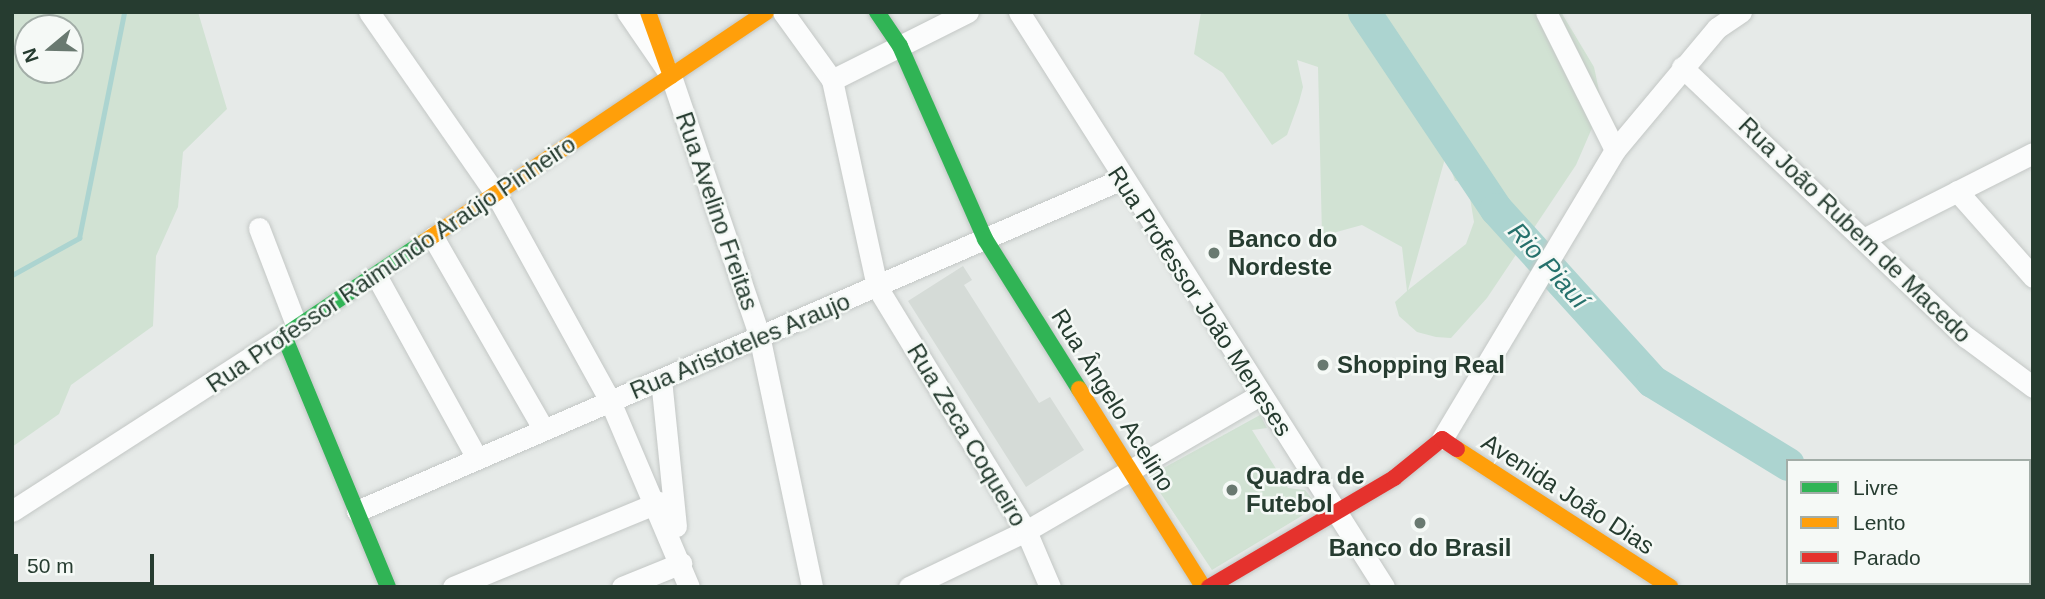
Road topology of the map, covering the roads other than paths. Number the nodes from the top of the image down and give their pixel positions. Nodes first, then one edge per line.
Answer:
1 (369, 12) edge
2 (627, 12) edge
3 (648, 12) edge
4 (766, 12) edge
5 (783, 12) edge
6 (877, 12) edge
7 (968, 12) edge
8 (1020, 12) edge
9 (1545, 12) edge
10 (1741, 12) edge
11 (1713, 20) edge
12 (900, 46) junction
13 (1682, 67) junction
14 (671, 76) junction
15 (832, 80) junction
16 (1615, 150) junction
17 (2033, 153) edge
18 (1122, 178) junction
19 (1957, 191) junction
20 (497, 196) junction
21 (259, 228) dead end
22 (433, 237) junction
23 (1865, 237) junction
24 (985, 239) junction
25 (377, 277) junction
26 (2033, 277) edge
27 (877, 287) junction
28 (291, 332) junction
29 (759, 335) junction
30 (661, 379) junction
31 (2033, 387) edge
32 (1261, 395) junction
33 (610, 401) junction
34 (543, 428) junction
35 (1442, 439) junction
36 (477, 458) junction
37 (1131, 471) junction
38 (659, 502) junction
39 (12, 511) edge
40 (357, 511) junction
41 (1335, 513) junction
42 (1027, 530) junction
43 (680, 558) junction
44 (388, 587) edge
45 (453, 587) edge
46 (622, 587) edge
47 (689, 587) edge
48 (812, 587) edge
49 (909, 587) edge
50 (1050, 587) edge
51 (1203, 587) edge
52 (1209, 587) edge
53 (1384, 587) edge
54 (1670, 587) edge

1 - 20 street
2 - 14 street, Rua Avelino Freitas
3 - 14 street
4 - 14 street, Rua Professor Raimundo Araújo Pinheiro
5 - 15 street
6 - 12 street, Rua Ângelo Acelino
7 - 12 street
8 - 18 street, Rua Professor João Meneses
9 - 16 street
10 - 11 street
11 - 13 street
12 - 15 street
12 - 24 street, Rua Ângelo Acelino
13 - 16 street
13 - 23 street, Rua João Rubem de Macedo
14 - 20 street, Rua Professor Raimundo Araújo Pinheiro
14 - 29 street, Rua Avelino Freitas
15 - 27 street, Rua Zeca Coqueiro
16 - 35 street
17 - 19 street
18 - 24 street, Rua Aristoteles Araujo
18 - 32 street, Rua Professor João Meneses
19 - 23 street
19 - 26 street
20 - 22 street, Rua Professor Raimundo Araújo Pinheiro
20 - 33 street
21 - 28 street
22 - 25 street, Rua Professor Raimundo Araújo Pinheiro
22 - 34 street
23 - 31 street, Rua João Rubem de Macedo
24 - 27 street, Rua Aristoteles Araujo
24 - 37 street, Rua Ângelo Acelino
25 - 28 street, Rua Professor Raimundo Araújo Pinheiro
25 - 36 street
27 - 29 street, Rua Aristoteles Araujo
27 - 42 street, Rua Zeca Coqueiro
28 - 39 street, Rua Professor Raimundo Araújo Pinheiro
28 - 40 street
29 - 30 street, Rua Aristoteles Araujo
29 - 48 street, Rua Avelino Freitas
30 - 33 street, Rua Aristoteles Araujo
30 - 43 street
32 - 37 street
32 - 41 street, Rua Professor João Meneses
33 - 34 street, Rua Aristoteles Araujo
33 - 38 street
34 - 36 street, Rua Aristoteles Araujo
35 - 41 street
35 - 54 street, Avenida João Dias
36 - 40 street, Rua Aristoteles Araujo
37 - 42 street
37 - 51 street, Rua Ângelo Acelino
38 - 43 street
38 - 45 street
40 - 44 street
41 - 52 street
41 - 53 street, Rua Professor João Meneses
42 - 49 street
42 - 50 street, Rua Zeca Coqueiro
43 - 46 street
43 - 47 street

